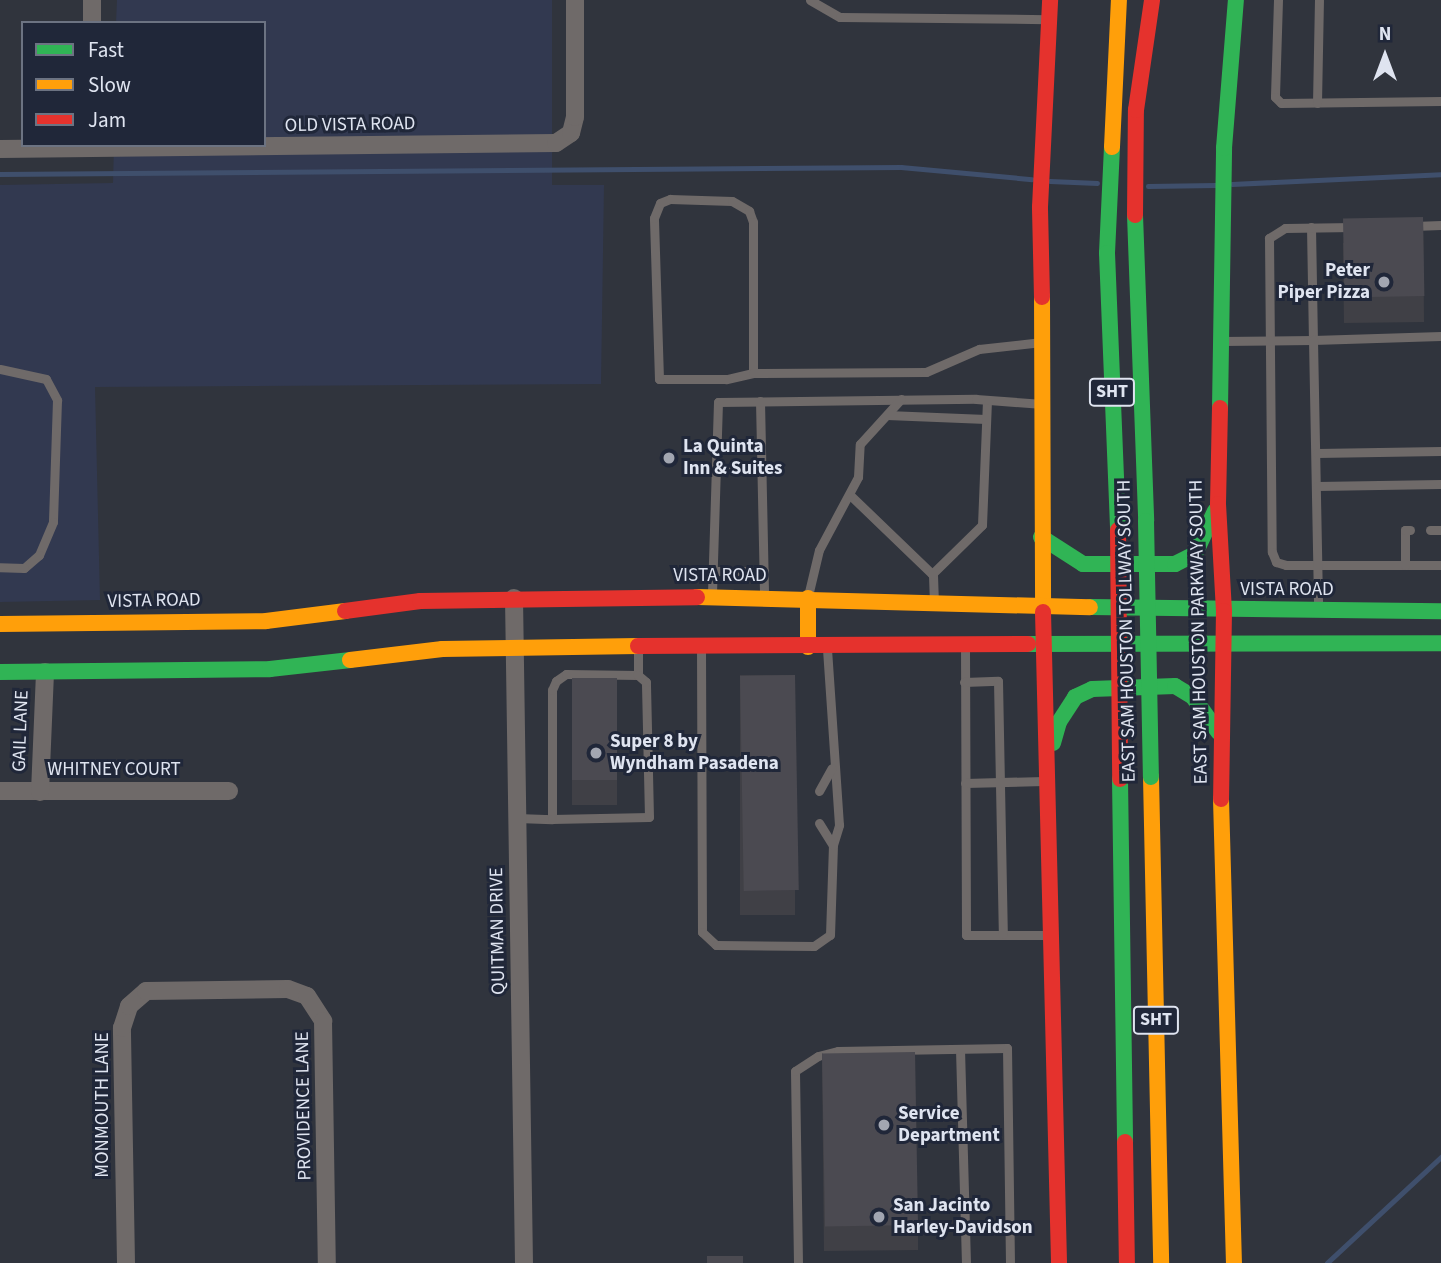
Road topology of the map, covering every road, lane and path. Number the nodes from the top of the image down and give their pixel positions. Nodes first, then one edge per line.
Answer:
1 (92, 0) edge
2 (575, 0) edge
3 (810, 0) edge
4 (1049, 0) edge
5 (1119, 0) edge
6 (1152, 0) edge
7 (1236, 0) edge
8 (1278, 0) edge
9 (1319, 0) edge
10 (1048, 19) junction
11 (92, 21) edge
12 (1441, 101) edge
13 (1317, 103) junction
14 (266, 145) edge
15 (91, 147) edge
16 (0, 149) edge
17 (1441, 225) edge
18 (1363, 226) edge
19 (1402, 226) edge
20 (1311, 227) junction
21 (1441, 336) edge
22 (1269, 340) junction
23 (1313, 340) junction
24 (1043, 341) junction
25 (1221, 341) junction
26 (0, 369) edge
27 (753, 373) junction
28 (901, 399) junction
29 (987, 400) junction
30 (760, 401) junction
31 (1045, 404) junction
32 (887, 415) junction
33 (986, 419) junction
34 (1441, 451) edge
35 (1317, 453) junction
36 (719, 469) junction
37 (762, 469) junction
38 (1441, 484) edge
39 (1317, 486) junction
40 (850, 495) junction
41 (1218, 504) junction
42 (1410, 530) dead end
43 (1430, 530) dead end
44 (1441, 530) edge
45 (1041, 537) junction
46 (1405, 565) junction
47 (1441, 565) edge
48 (1318, 566) junction
49 (0, 567) edge
50 (712, 571) junction
51 (764, 571) junction
52 (932, 574) junction
53 (712, 597) junction
54 (764, 597) junction
55 (514, 598) junction
56 (808, 598) junction
57 (934, 603) junction
58 (1044, 604) junction
59 (1224, 611) junction
60 (1318, 611) junction
61 (1441, 611) edge
62 (0, 624) edge
63 (1441, 643) edge
64 (965, 645) junction
65 (515, 646) junction
66 (638, 647) junction
67 (701, 647) junction
68 (808, 647) junction
69 (827, 647) junction
70 (1046, 647) junction
71 (1223, 647) junction
72 (45, 671) junction
73 (0, 672) edge
74 (638, 675) junction
75 (964, 682) junction
76 (1219, 733) junction
77 (1048, 759) junction
78 (832, 768) junction
79 (1049, 781) junction
80 (1000, 782) junction
81 (965, 783) junction
82 (229, 791) dead end
83 (819, 791) dead end
84 (0, 792) edge
85 (40, 792) junction
86 (517, 818) junction
87 (552, 818) junction
88 (819, 823) dead end
89 (834, 845) junction
90 (1003, 934) junction
91 (1051, 935) junction
92 (224, 989) joint
93 (960, 1049) junction
94 (126, 1263) edge
95 (327, 1263) edge
96 (524, 1263) edge
97 (798, 1263) edge
98 (966, 1263) edge
99 (1010, 1263) edge
100 (1059, 1263) edge
101 (1127, 1263) edge
102 (1161, 1263) edge
103 (1234, 1263) edge

1 - 11 street
2 - 14 street, OLD VISTA ROAD
3 - 10 lane
4 - 10 main road
5 - 101 main road, EAST SAM HOUSTON TOLLWAY SOUTH / SHT, bridge
6 - 102 main road, EAST SAM HOUSTON TOLLWAY SOUTH / SHT, bridge
7 - 25 main road, EAST SAM HOUSTON PARKWAY SOUTH
8 - 13 lane
9 - 13 lane
10 - 24 main road
12 - 13 lane
15 - 16 street, OLD VISTA ROAD
17 - 19 lane
18 - 20 lane
20 - 22 lane
20 - 23 lane
21 - 23 lane
22 - 23 lane
22 - 25 lane
22 - 48 lane
23 - 35 lane
24 - 27 lane
24 - 31 main road
25 - 41 main road, EAST SAM HOUSTON PARKWAY SOUTH
26 - 49 lane
27 - 27 lane
28 - 29 lane
28 - 30 lane
28 - 32 lane
29 - 31 lane
29 - 33 lane
30 - 36 lane
30 - 37 lane
31 - 45 main road
32 - 33 lane
32 - 40 lane
33 - 52 lane
34 - 35 lane
35 - 39 lane
36 - 37 lane
36 - 50 lane
37 - 51 lane
38 - 39 lane
39 - 48 lane
40 - 52 lane
40 - 56 lane
41 - 45 main road
41 - 59 main road, EAST SAM HOUSTON PARKWAY SOUTH
42 - 46 lane
43 - 44 lane
45 - 58 main road
46 - 47 lane
46 - 48 lane
48 - 60 lane
50 - 51 lane
50 - 53 lane
51 - 54 lane
52 - 57 lane
53 - 54 main road, VISTA ROAD
53 - 55 main road, VISTA ROAD
54 - 56 main road, VISTA ROAD
55 - 62 main road, VISTA ROAD
55 - 65 street, QUITMAN DRIVE
56 - 57 main road, VISTA ROAD
56 - 68 main road
57 - 58 main road, VISTA ROAD
58 - 59 main road, VISTA ROAD
58 - 70 main road
59 - 60 main road, VISTA ROAD
59 - 71 main road, EAST SAM HOUSTON PARKWAY SOUTH
60 - 61 main road, VISTA ROAD
63 - 71 main road
64 - 69 main road
64 - 70 main road
64 - 75 lane
65 - 66 main road
65 - 72 main road
65 - 86 street, QUITMAN DRIVE
66 - 67 main road
66 - 74 lane
67 - 68 main road
67 - 89 lane
68 - 69 main road
69 - 78 lane
70 - 71 main road
70 - 77 main road
71 - 76 main road, EAST SAM HOUSTON PARKWAY SOUTH
72 - 73 main road
72 - 85 street, GAIL LANE
74 - 87 lane
74 - 87 lane
75 - 80 lane
75 - 81 lane
76 - 77 main road
76 - 103 main road, EAST SAM HOUSTON PARKWAY SOUTH
77 - 79 main road
78 - 83 lane
78 - 89 lane
79 - 80 lane
79 - 91 main road
80 - 81 lane
80 - 90 lane
81 - 90 lane
82 - 85 street, WHITNEY COURT
84 - 85 street, WHITNEY COURT
86 - 87 lane
86 - 96 street, QUITMAN DRIVE
88 - 89 lane
90 - 91 lane
91 - 100 main road
92 - 94 street, MONMOUTH LANE
92 - 95 street, PROVIDENCE LANE
93 - 97 lane
93 - 98 lane
93 - 99 lane

